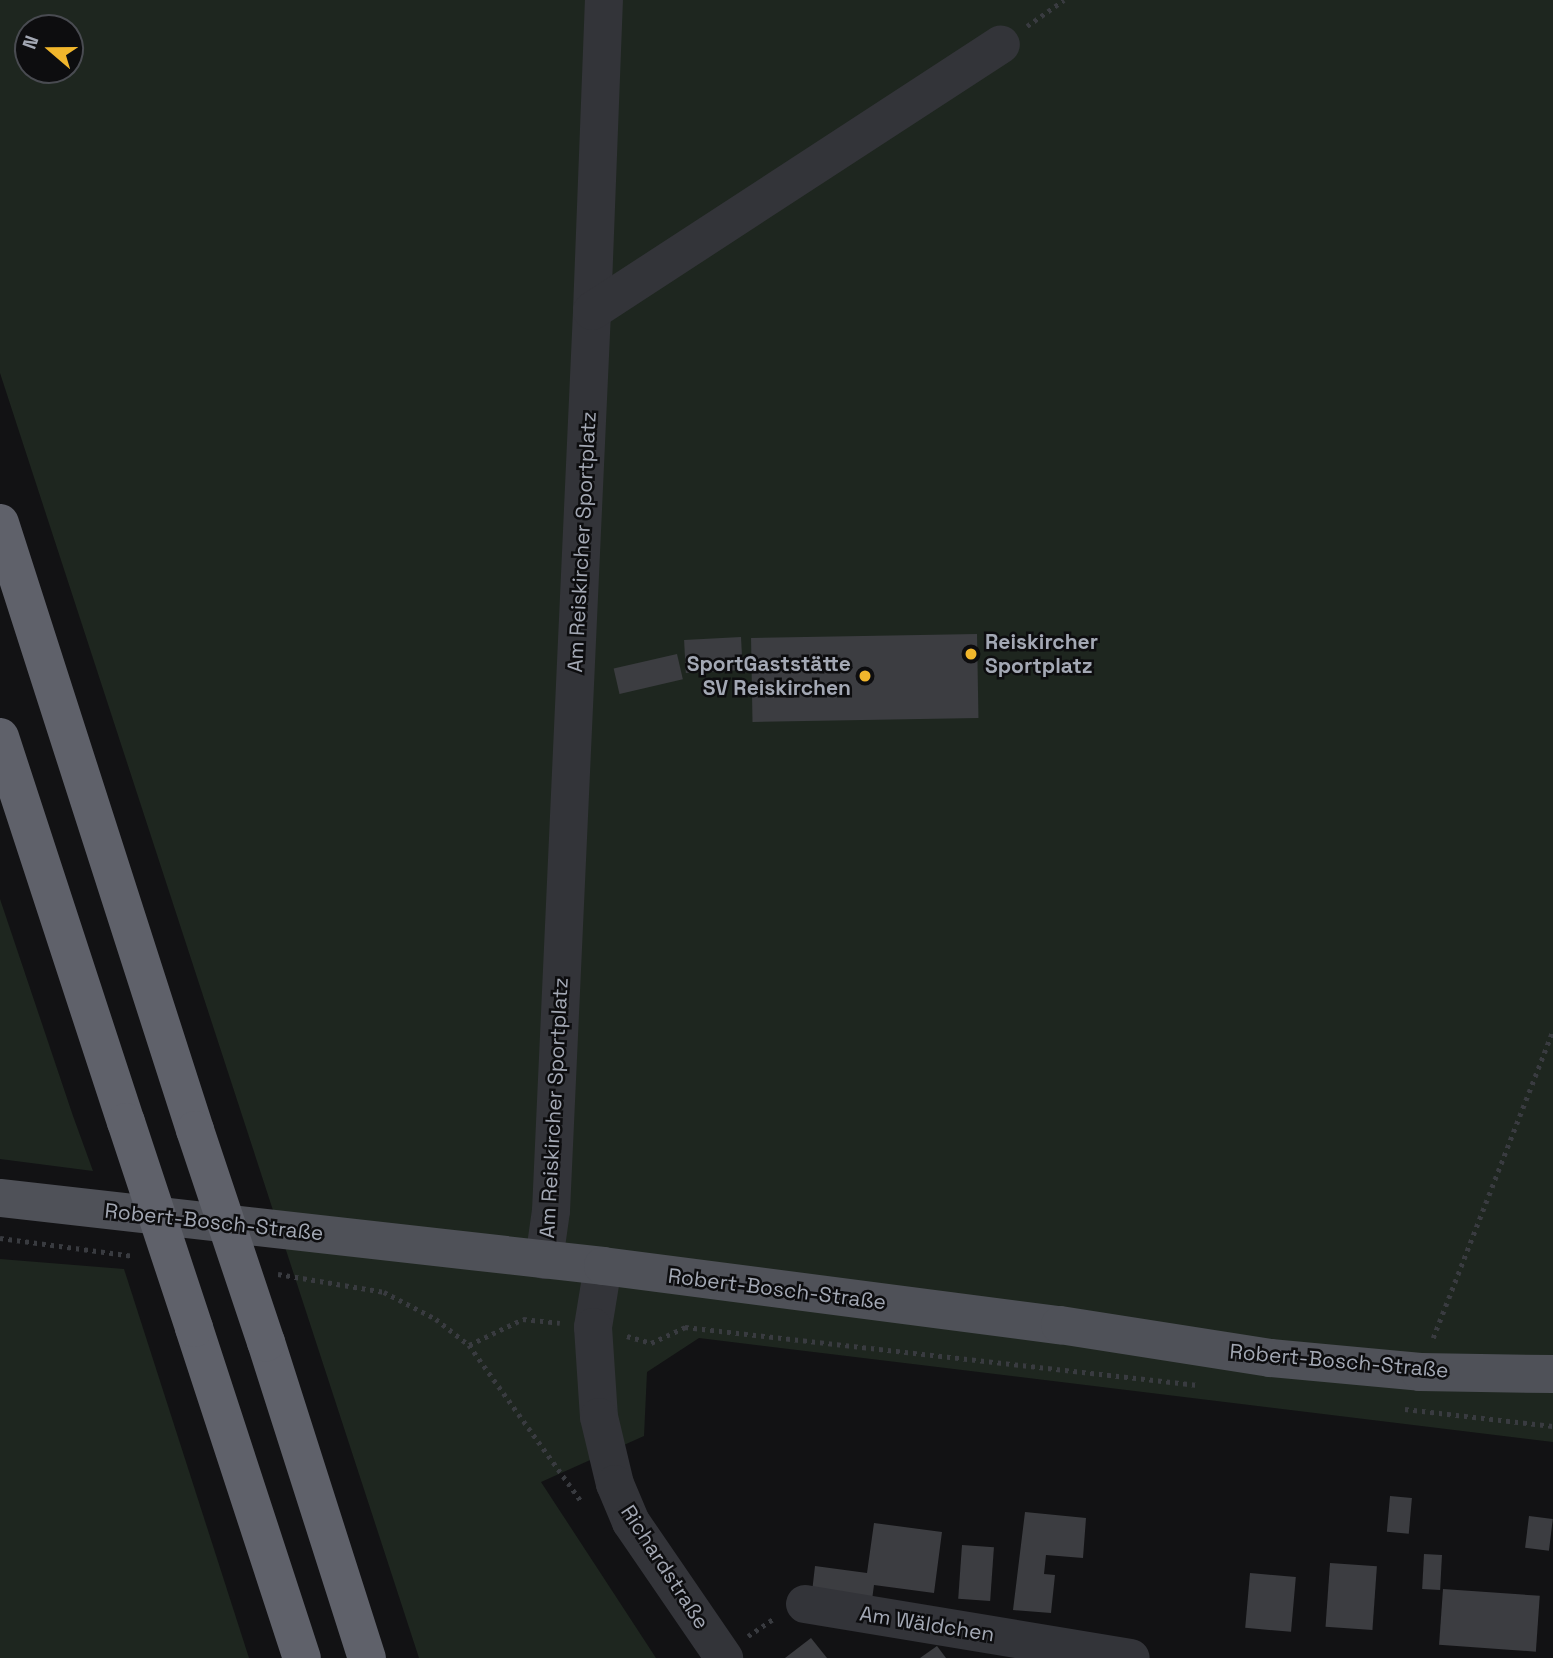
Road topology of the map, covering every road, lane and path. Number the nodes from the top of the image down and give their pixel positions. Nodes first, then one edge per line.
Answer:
1 (604, 0) edge
2 (1064, 0) edge
3 (1000, 44) joint
4 (592, 311) junction
5 (0, 523) edge
6 (0, 737) edge
7 (1553, 1031) edge
8 (0, 1198) edge
9 (0, 1238) edge
10 (137, 1256) dead end
11 (544, 1260) junction
12 (603, 1266) junction
13 (274, 1274) dead end
14 (593, 1327) junction
15 (469, 1345) junction
16 (1420, 1372) junction
17 (1553, 1374) edge
18 (1209, 1387) dead end
19 (1402, 1409) dead end
20 (1553, 1426) edge
21 (585, 1506) dead end
22 (805, 1604) joint
23 (723, 1656) edge
24 (302, 1658) edge
25 (367, 1658) edge
26 (1131, 1658) edge

1 - 4 street, Am Reiskircher Sportplatz
2 - 3 path
3 - 4 street
4 - 11 street, Am Reiskircher Sportplatz
5 - 25 highway, bridge
6 - 24 highway, bridge
7 - 16 path
8 - 11 main road, Robert-Bosch-Straße
9 - 10 path
11 - 12 main road, Robert-Bosch-Straße
12 - 14 street, Richardstraße
12 - 16 main road, Robert-Bosch-Straße
13 - 15 path
14 - 15 path
14 - 18 path
14 - 23 street, Richardstraße
15 - 21 path
16 - 17 main road, Robert-Bosch-Straße
19 - 20 path
22 - 23 path
22 - 26 street, Am Wäldchen

